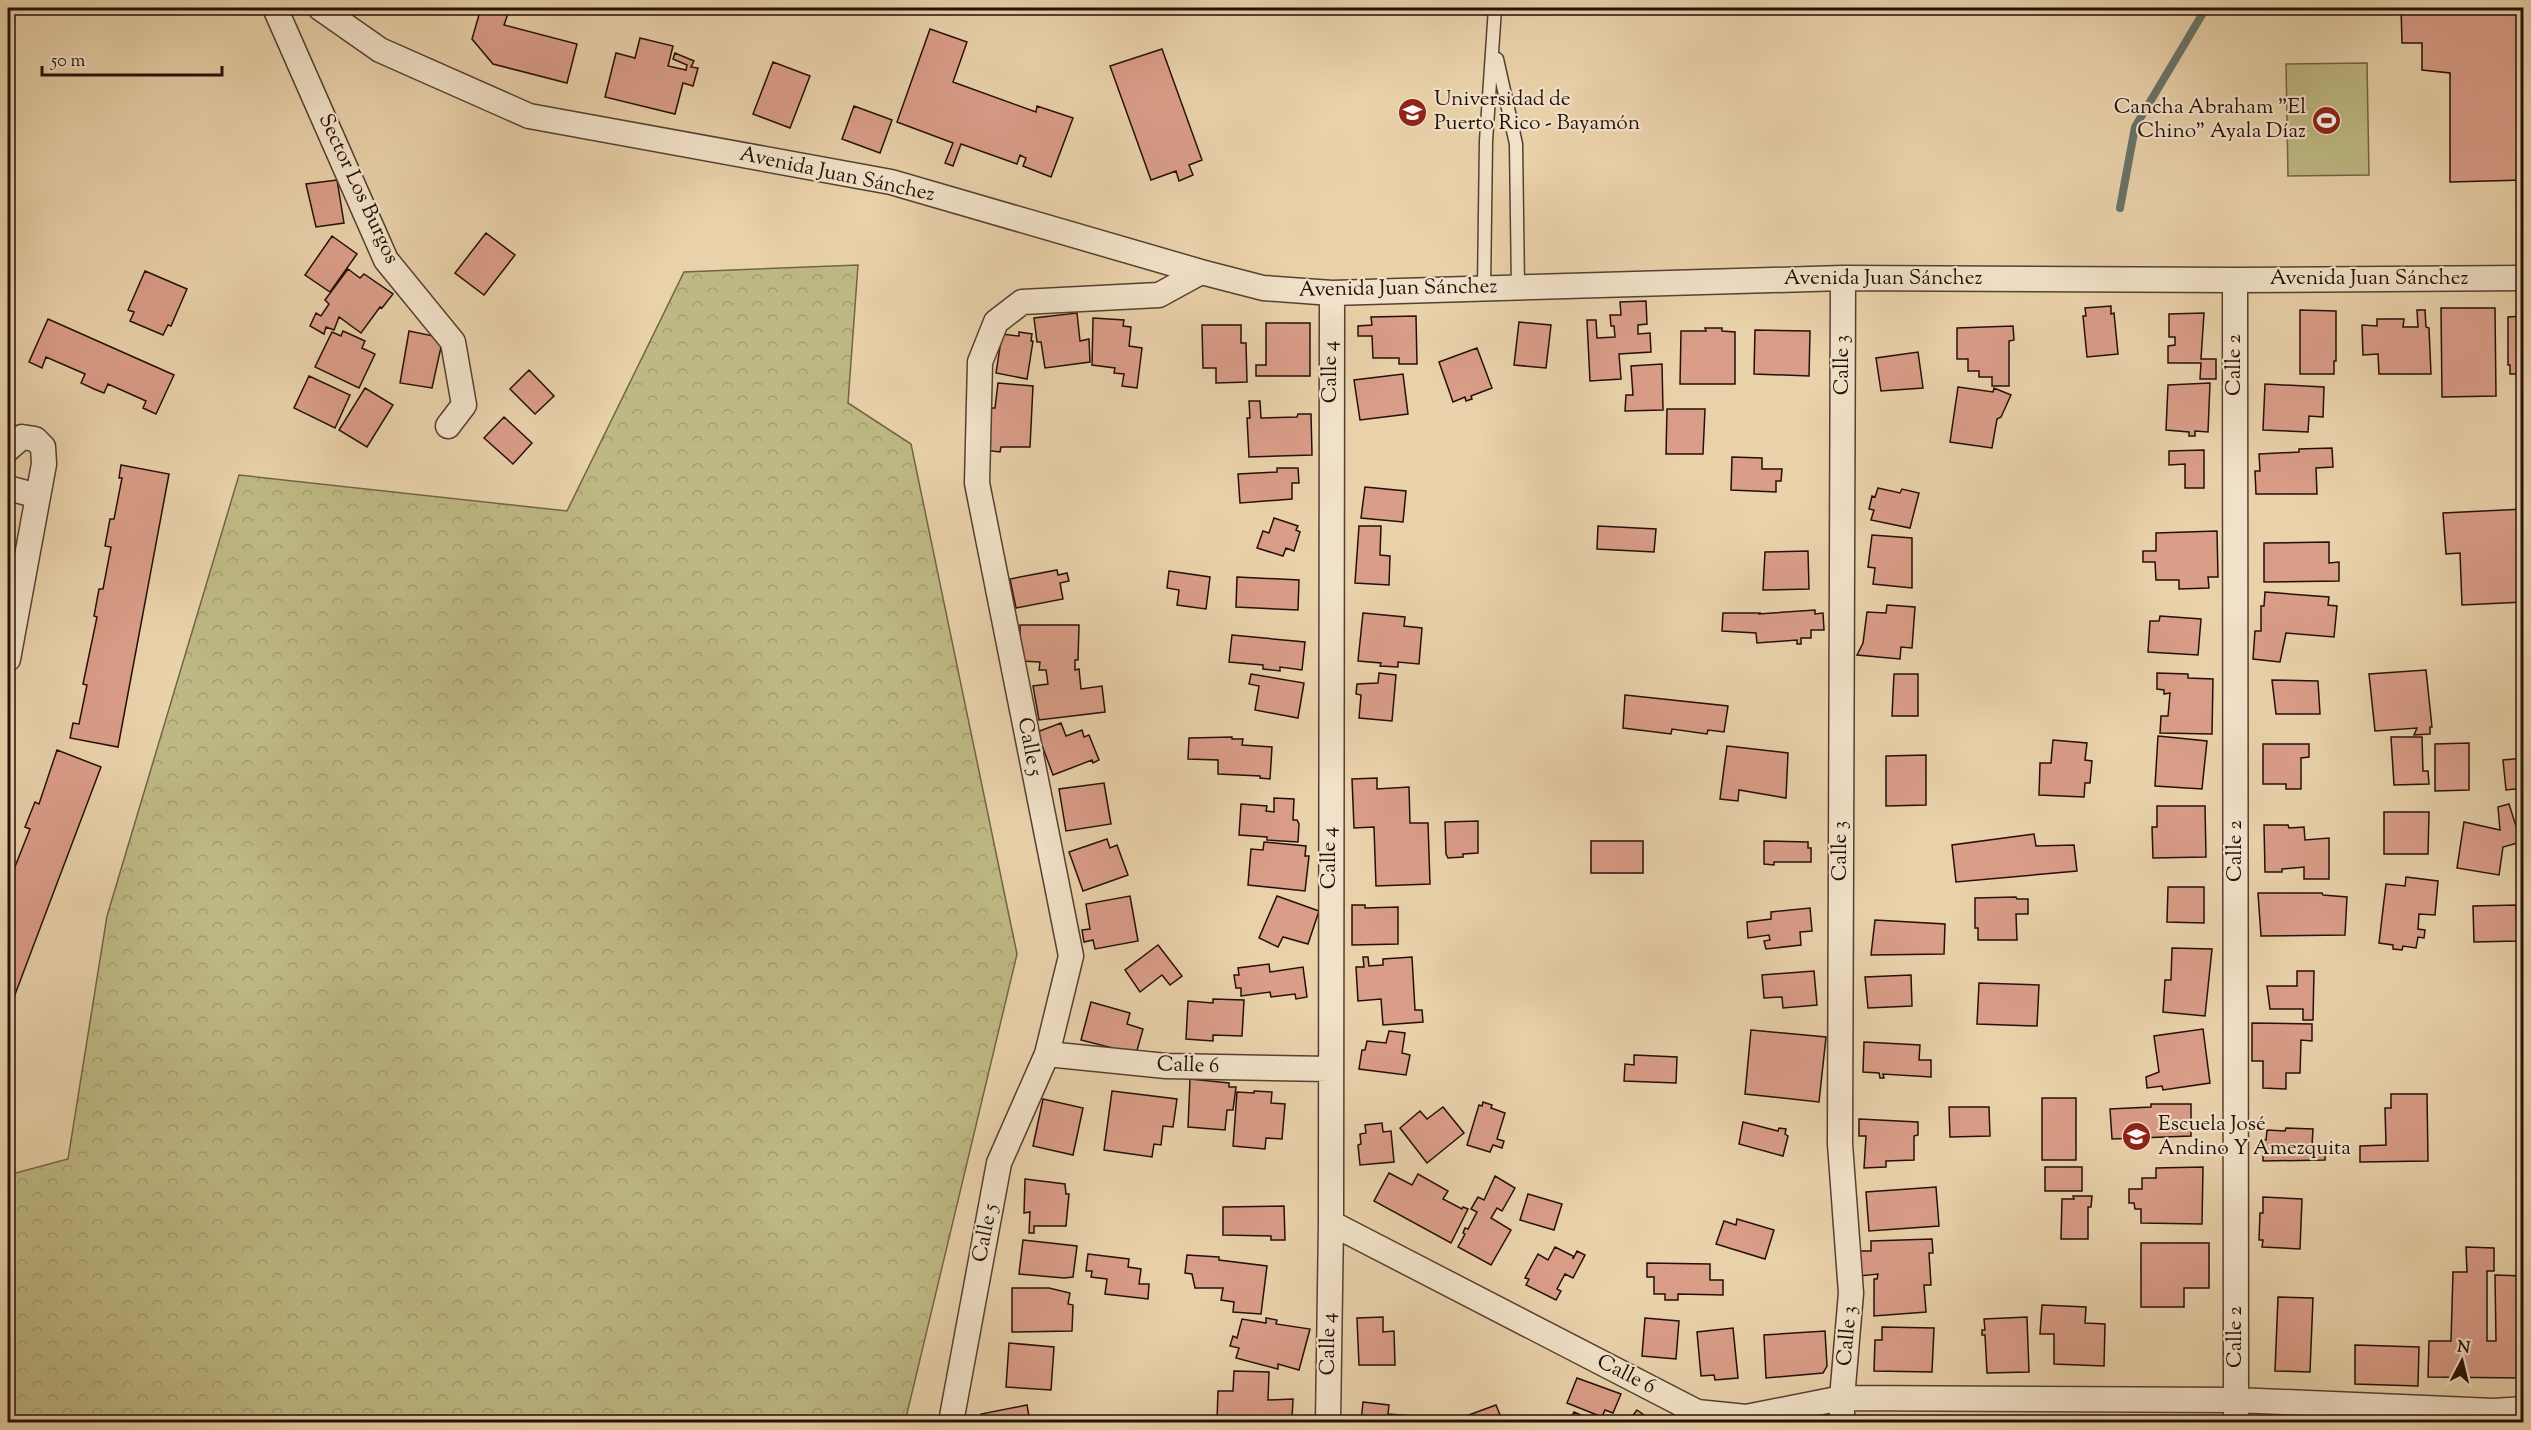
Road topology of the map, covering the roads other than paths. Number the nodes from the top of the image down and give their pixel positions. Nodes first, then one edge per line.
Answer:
1 (275, 8) edge
2 (320, 8) edge
3 (1496, 8) edge
4 (1494, 46) junction
5 (1201, 272) junction
6 (1843, 278) junction
7 (2523, 278) edge
8 (2235, 280) junction
9 (1518, 287) junction
10 (1484, 288) junction
11 (1332, 293) junction
12 (448, 426) dead end
13 (8, 449) edge
14 (8, 488) edge
15 (38, 496) junction
16 (8, 659) edge
17 (1047, 1054) junction
18 (1330, 1069) junction
19 (1331, 1222) junction
20 (1842, 1398) junction
21 (2523, 1409) edge
22 (2236, 1411) edge
23 (951, 1422) edge
24 (1328, 1422) edge
25 (1842, 1422) edge

1 - 12 street, Sector Los Burgos
2 - 5 street, Avenida Juan Sánchez
3 - 4 lane
4 - 9 lane
4 - 10 lane
5 - 11 street, Avenida Juan Sánchez
5 - 17 street, Calle 5
6 - 8 street, Avenida Juan Sánchez
6 - 9 street, Avenida Juan Sánchez
6 - 20 street, Calle 3
7 - 8 street, Avenida Juan Sánchez
8 - 22 street, Calle 2
9 - 10 street, Avenida Juan Sánchez
10 - 11 street, Avenida Juan Sánchez
11 - 18 street, Calle 4
13 - 15 street
14 - 15 street
15 - 16 street
17 - 18 street, Calle 6
17 - 23 street, Calle 5
18 - 19 street, Calle 4
19 - 20 street, Calle 6
19 - 24 street, Calle 4
20 - 22 street, Calle 6
20 - 25 street, Calle 3
21 - 22 street, Calle 6

